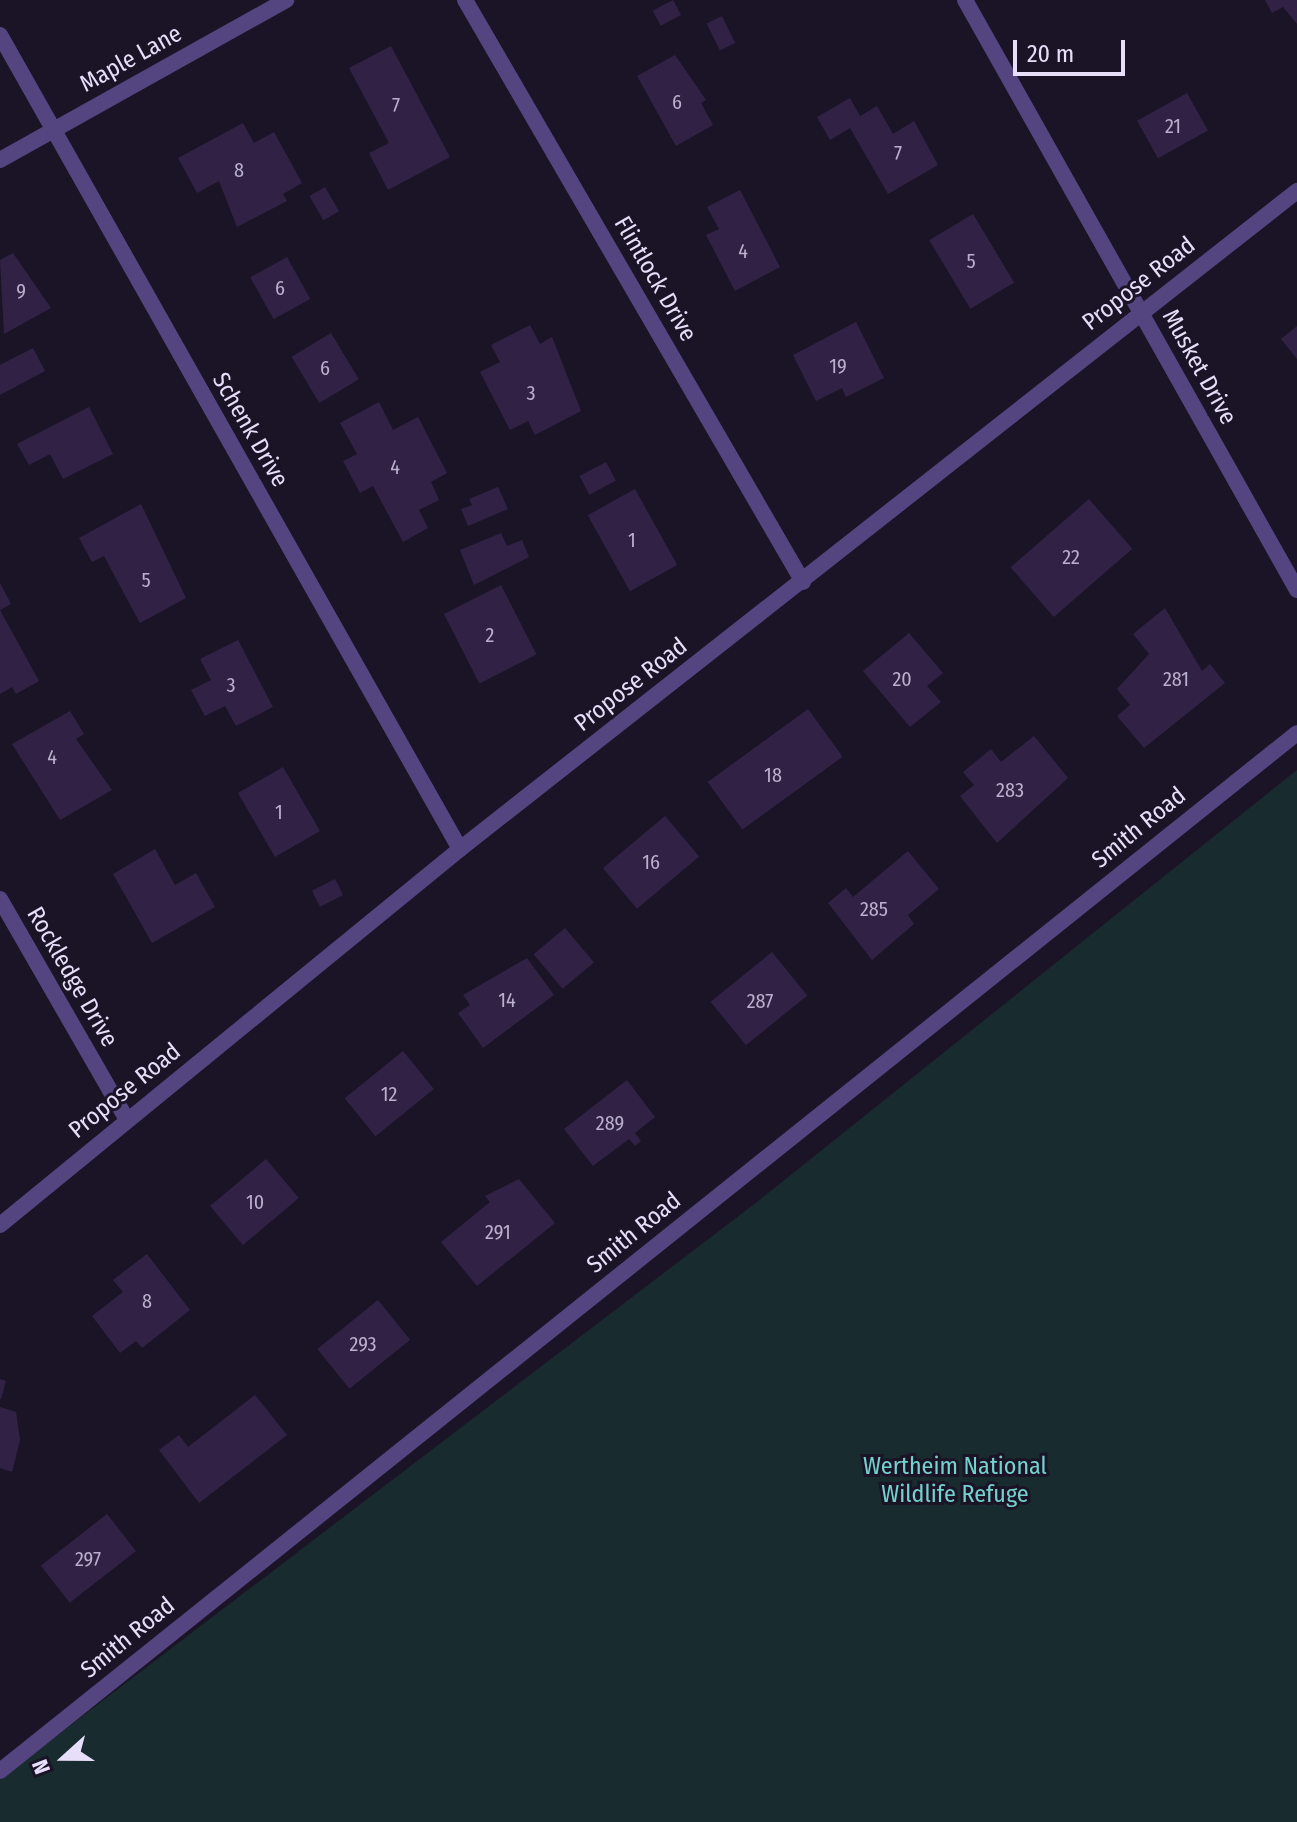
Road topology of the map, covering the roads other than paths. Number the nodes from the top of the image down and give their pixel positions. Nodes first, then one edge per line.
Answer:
1 (286, 0) edge
2 (465, 0) edge
3 (965, 0) edge
4 (0, 35) edge
5 (53, 131) junction
6 (0, 160) edge
7 (1297, 191) edge
8 (1141, 313) junction
9 (803, 582) junction
10 (1297, 590) edge
11 (1297, 733) edge
12 (460, 849) junction
13 (0, 899) edge
14 (127, 1120) junction
15 (0, 1225) edge
16 (3, 1762) edge

1 - 5 street, Maple Lane
2 - 9 street, Flintlock Drive
3 - 8 street, Musket Drive
4 - 5 street, Schenk Drive
5 - 6 street, Maple Lane
5 - 12 street, Schenk Drive
7 - 8 street, Propose Road
8 - 9 street, Propose Road
8 - 10 street, Musket Drive
9 - 12 street, Propose Road
11 - 16 street, Smith Road
12 - 14 street, Propose Road
13 - 14 street, Rockledge Drive
14 - 15 street, Propose Road

